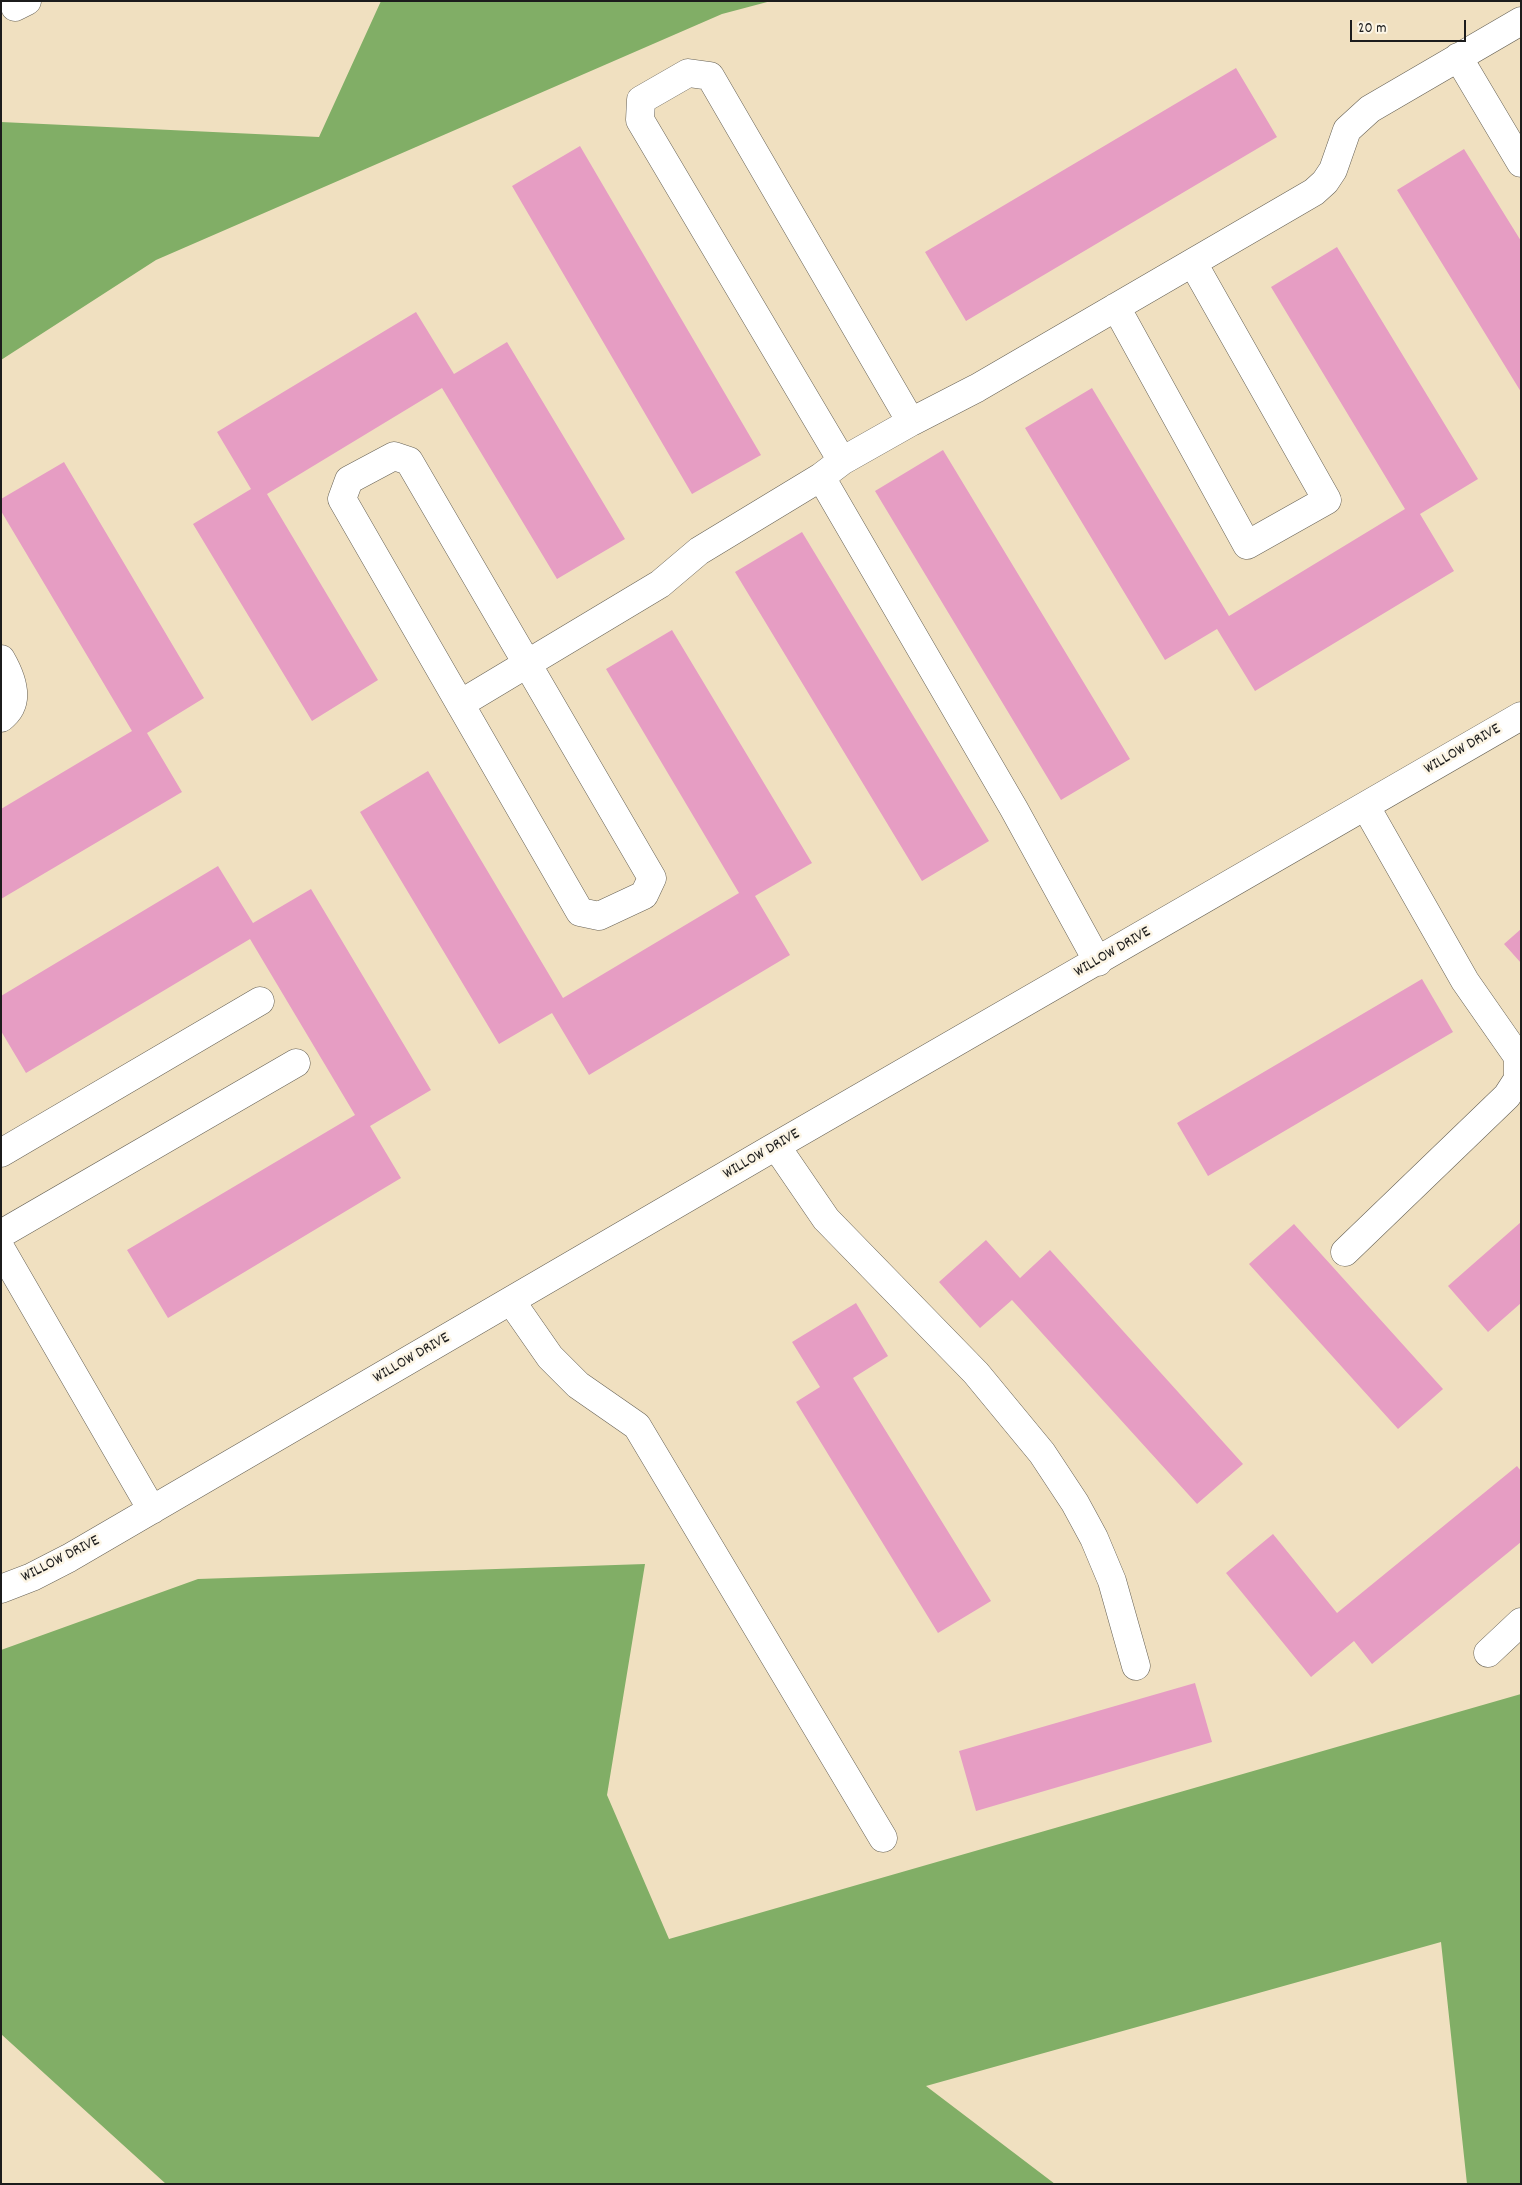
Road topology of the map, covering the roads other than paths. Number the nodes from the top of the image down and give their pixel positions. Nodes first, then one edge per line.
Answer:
1 (1521, 21) edge
2 (1458, 57) junction
3 (1521, 163) edge
4 (1193, 263) junction
5 (1116, 307) junction
6 (911, 422) junction
7 (832, 469) junction
8 (1, 659) edge
9 (526, 663) junction
10 (460, 704) junction
11 (1521, 716) edge
12 (1, 718) edge
13 (1366, 807) junction
14 (1098, 962) junction
15 (260, 1001) dead end
16 (296, 1063) dead end
17 (776, 1146) junction
18 (1, 1153) edge
19 (1, 1234) edge
20 (1, 1249) edge
21 (1344, 1252) dead end
22 (511, 1301) junction
23 (152, 1510) junction
24 (1, 1589) edge
25 (1521, 1622) edge
26 (1488, 1653) dead end
27 (1136, 1666) dead end
28 (883, 1838) dead end

1 - 2 street
2 - 3 street
2 - 4 street
4 - 5 street
4 - 5 street
5 - 6 street
6 - 7 street
6 - 7 street
7 - 9 street
7 - 14 street
8 - 12 street
9 - 10 street
9 - 10 street
9 - 10 street
11 - 13 street, WILLOW DRIVE
13 - 14 street, WILLOW DRIVE
13 - 21 street
14 - 17 street, WILLOW DRIVE
15 - 18 street
16 - 19 street
17 - 22 street, WILLOW DRIVE
17 - 27 street
20 - 23 street
22 - 23 street, WILLOW DRIVE
22 - 28 street
23 - 24 street, WILLOW DRIVE
25 - 26 street

